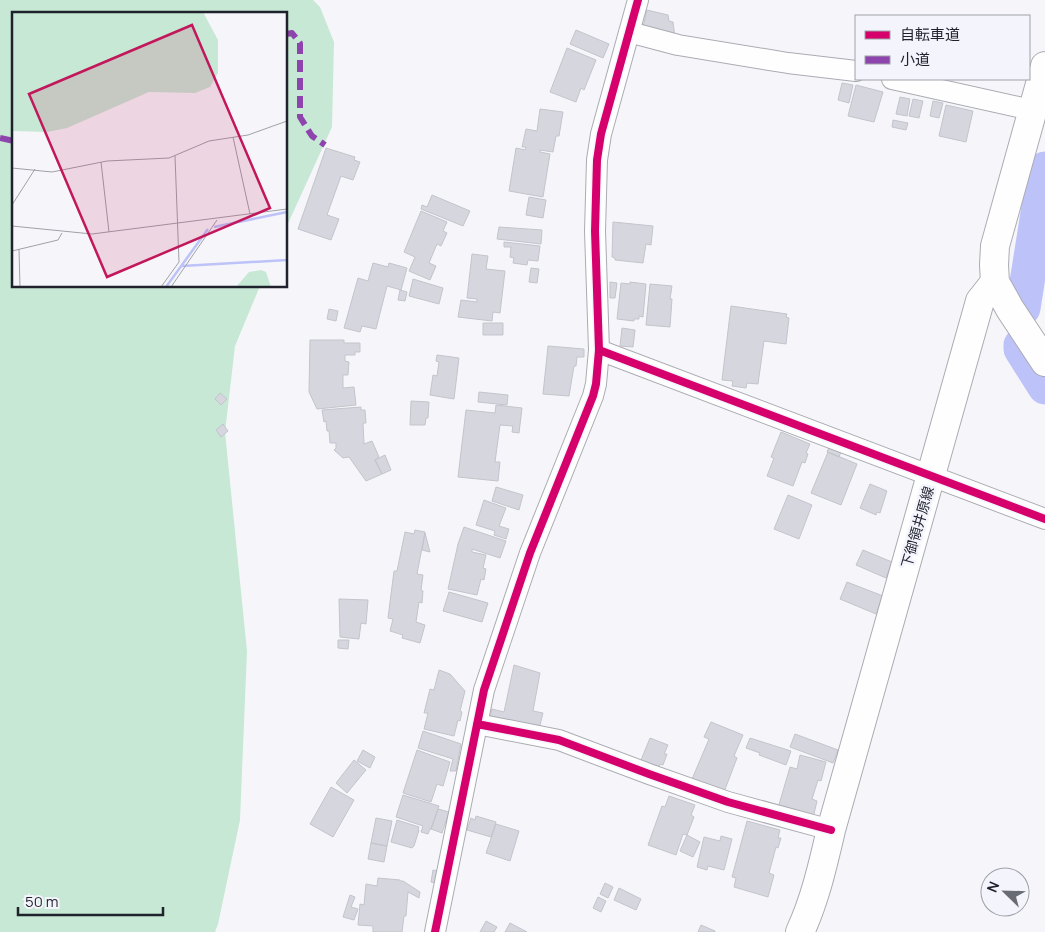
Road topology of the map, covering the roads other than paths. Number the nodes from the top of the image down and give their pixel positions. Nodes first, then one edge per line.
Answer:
1 (638, 0) edge
2 (629, 32) junction
3 (1045, 66) edge
4 (855, 71) edge
5 (897, 80) edge
6 (1032, 110) junction
7 (995, 282) junction
8 (599, 350) junction
9 (1045, 362) edge
10 (932, 475) junction
11 (1045, 519) edge
12 (477, 724) junction
13 (831, 830) junction
14 (435, 932) edge
15 (800, 932) edge

1 - 2 street
2 - 4 street
2 - 8 street
3 - 6 main road
5 - 6 street
6 - 7 main road
7 - 9 main road
7 - 10 main road, 下御領井原線
8 - 10 street
8 - 12 street
10 - 11 street
10 - 13 main road, 下御領井原線
12 - 13 street
12 - 14 street
13 - 15 main road, 下御領井原線

